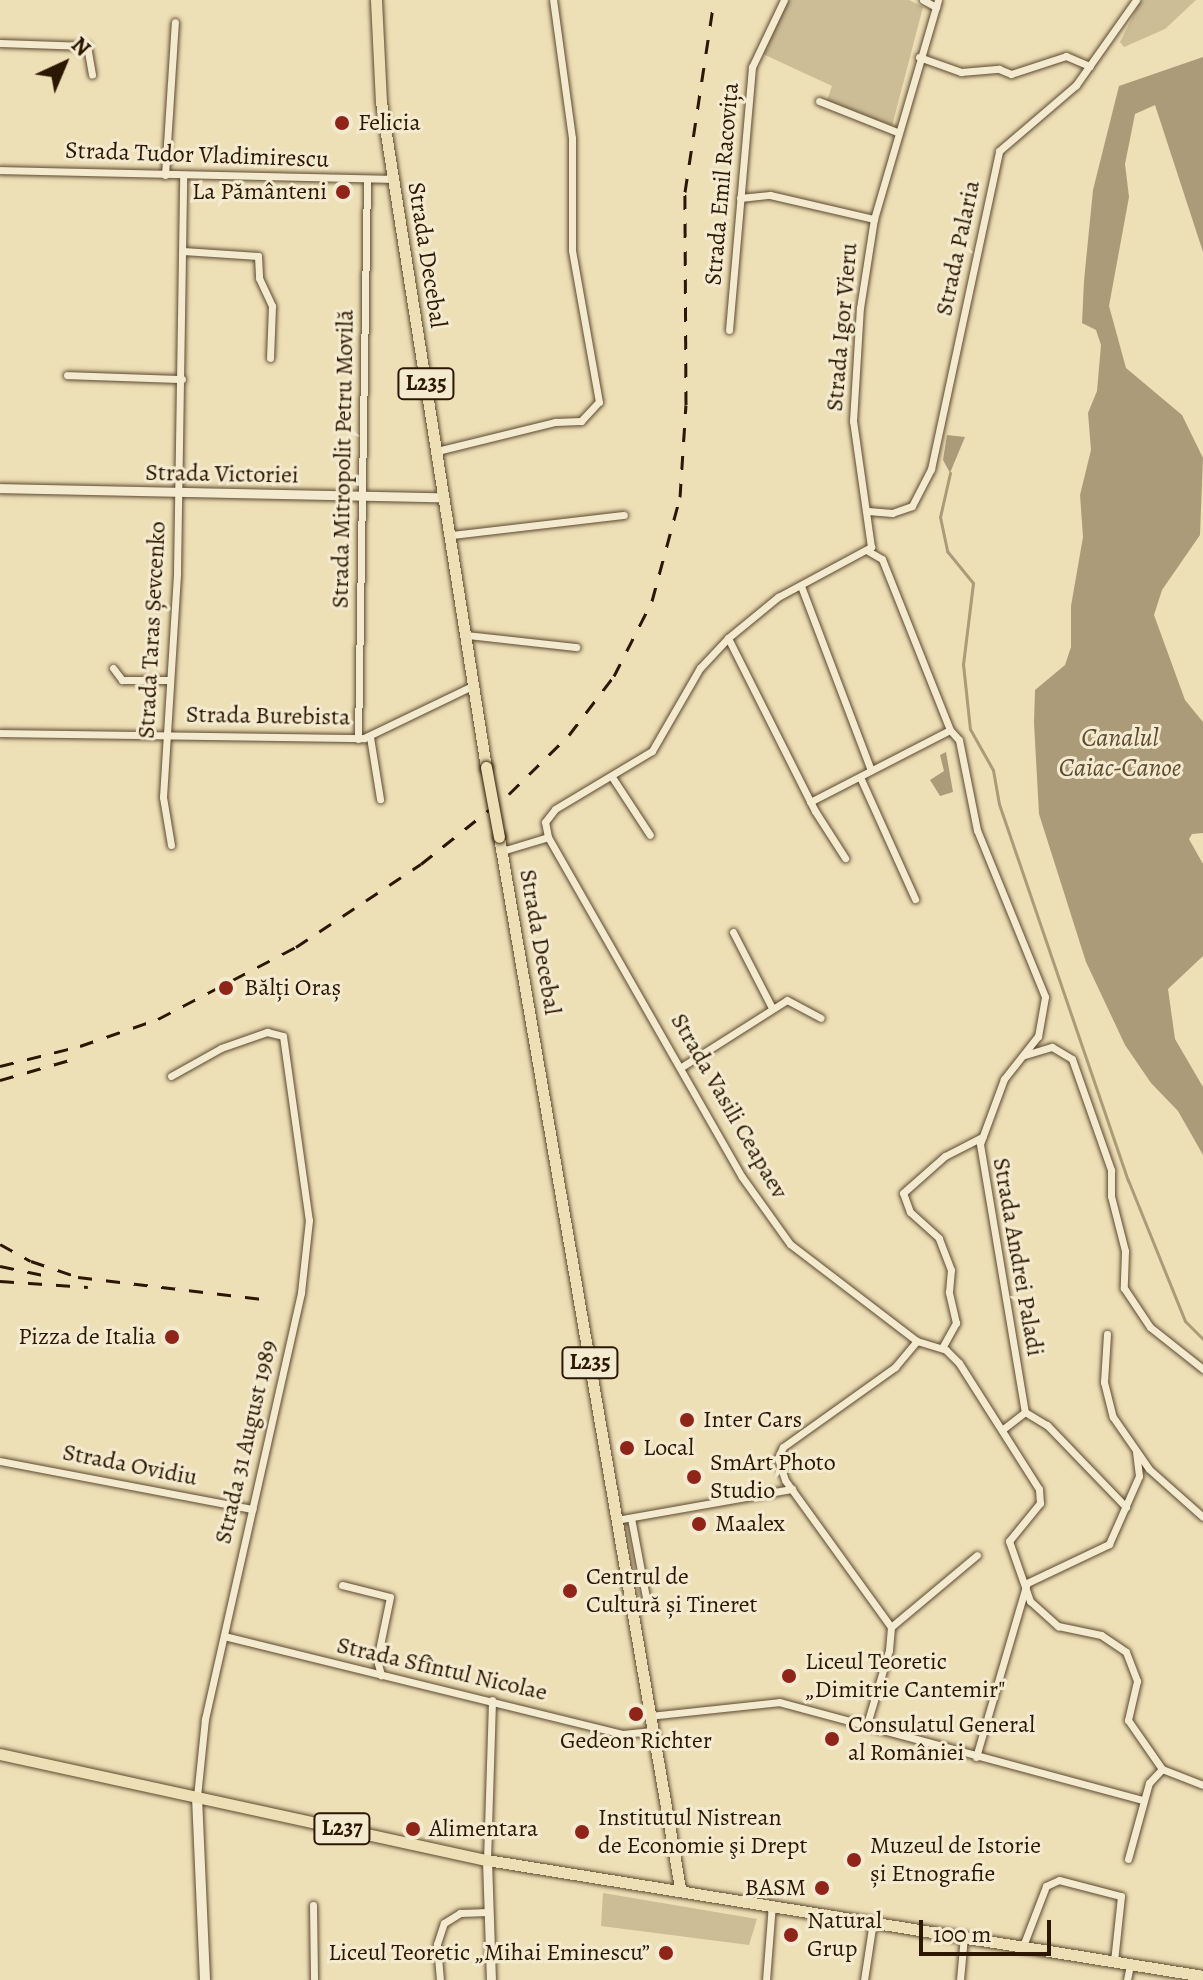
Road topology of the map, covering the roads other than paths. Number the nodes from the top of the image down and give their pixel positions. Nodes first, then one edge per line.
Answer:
1 (376, 0) edge
2 (553, 0) edge
3 (784, 0) edge
4 (923, 0) edge
5 (1136, 0) edge
6 (937, 3) edge
7 (175, 22) dead end
8 (0, 43) edge
9 (919, 57) junction
10 (1090, 66) junction
11 (92, 75) dead end
12 (819, 101) dead end
13 (897, 132) junction
14 (0, 170) edge
15 (165, 175) junction
16 (183, 176) junction
17 (393, 179) junction
18 (367, 180) junction
19 (740, 198) junction
20 (874, 219) junction
21 (183, 251) junction
22 (729, 330) dead end
23 (270, 358) dead end
24 (67, 375) dead end
25 (182, 379) junction
26 (437, 451) junction
27 (0, 488) edge
28 (180, 494) junction
29 (362, 497) junction
30 (444, 497) junction
31 (868, 511) junction
32 (624, 515) dead end
33 (451, 535) junction
34 (868, 551) junction
35 (801, 586) junction
36 (467, 635) junction
37 (728, 638) junction
38 (576, 647) dead end
39 (113, 668) dead end
40 (169, 680) junction
41 (474, 685) junction
42 (950, 730) junction
43 (0, 733) edge
44 (167, 734) junction
45 (370, 737) junction
46 (358, 739) junction
47 (871, 770) junction
48 (612, 777) junction
49 (860, 777) junction
50 (380, 799) dead end
51 (810, 802) junction
52 (650, 835) dead end
53 (548, 837) junction
54 (171, 845) dead end
55 (502, 851) junction
56 (845, 858) dead end
57 (915, 899) dead end
58 (733, 932) dead end
59 (772, 1008) junction
60 (821, 1018) dead end
61 (1023, 1056) junction
62 (683, 1066) junction
63 (171, 1076) dead end
64 (983, 1135) junction
65 (1107, 1334) dead end
66 (917, 1341) junction
67 (942, 1348) junction
68 (1203, 1369) edge
69 (1025, 1412) junction
70 (1002, 1430) junction
71 (1136, 1451) junction
72 (0, 1461) edge
73 (792, 1489) junction
74 (1126, 1507) junction
75 (252, 1509) junction
76 (1203, 1517) edge
77 (631, 1518) junction
78 (616, 1520) junction
79 (977, 1555) dead end
80 (1027, 1583) junction
81 (342, 1585) dead end
82 (632, 1611) junction
83 (891, 1627) junction
84 (224, 1636) junction
85 (381, 1675) junction
86 (492, 1700) junction
87 (649, 1716) junction
88 (867, 1724) junction
89 (652, 1731) junction
90 (0, 1754) edge
91 (976, 1757) junction
92 (1162, 1769) junction
93 (1203, 1785) edge
94 (197, 1797) junction
95 (1143, 1800) junction
96 (1128, 1859) dead end
97 (487, 1860) junction
98 (680, 1888) junction
99 (772, 1904) junction
100 (313, 1905) dead end
101 (488, 1912) junction
102 (873, 1921) junction
103 (964, 1936) junction
104 (1023, 1946) junction
105 (1114, 1962) junction
106 (1135, 1965) junction
107 (1203, 1976) edge
108 (205, 1980) edge
109 (314, 1980) edge
110 (440, 1980) edge
111 (491, 1980) edge
112 (766, 1980) edge
113 (864, 1980) edge
114 (960, 1980) edge
115 (1127, 1980) edge

1 - 17 main road, Strada Decebal / L235
2 - 26 street
3 - 19 street, Strada Emil Racovița
4 - 6 street
5 - 10 street, Strada Palaria
6 - 9 street, Strada Igor Vieru
7 - 15 street
8 - 11 street
9 - 10 street
9 - 13 street, Strada Igor Vieru
10 - 31 street, Strada Palaria
12 - 13 street
13 - 20 street, Strada Igor Vieru
14 - 15 street, Strada Tudor Vladimirescu
15 - 16 street, Strada Tudor Vladimirescu
16 - 18 street, Strada Tudor Vladimirescu
16 - 21 street, Strada Taras Șevcenko
17 - 18 street, Strada Tudor Vladimirescu
17 - 26 main road, Strada Decebal / L235
18 - 29 street, Strada Mitropolit Petru Movilă
19 - 20 street
19 - 22 street, Strada Emil Racovița
20 - 31 street, Strada Igor Vieru
21 - 23 street
21 - 25 street, Strada Taras Șevcenko
24 - 25 street
25 - 28 street, Strada Taras Șevcenko
26 - 30 main road, Strada Decebal / L235
27 - 28 street, Strada Victoriei
28 - 29 street, Strada Victoriei
28 - 40 street, Strada Taras Șevcenko
29 - 30 street, Strada Victoriei
29 - 46 street, Strada Mitropolit Petru Movilă
30 - 33 main road, Strada Decebal / L235
31 - 34 street, Strada Igor Vieru
32 - 33 street
33 - 36 main road, Strada Decebal / L235
34 - 35 street
34 - 42 street
35 - 37 street
35 - 47 street
36 - 38 street
36 - 41 main road, Strada Decebal / L235
37 - 48 street
37 - 51 street
39 - 40 street
40 - 44 street, Strada Taras Șevcenko
41 - 45 street, Strada Burebista
41 - 55 main road, Strada Decebal / L235, bridge
42 - 47 street
42 - 61 street
43 - 44 street, Strada Burebista
44 - 46 street, Strada Burebista
44 - 54 street, Strada Taras Șevcenko
45 - 46 street, Strada Burebista
45 - 50 street
47 - 49 street
48 - 52 street
48 - 53 street
49 - 51 street
49 - 57 street
51 - 56 street
53 - 55 street
53 - 62 street, Strada Vasili Ceapaev
55 - 78 main road, Strada Decebal / L235
58 - 59 street
59 - 60 street
59 - 62 street
61 - 64 street, Strada Andrei Paladi
61 - 68 street
62 - 66 street, Strada Vasili Ceapaev
63 - 75 street, Strada 31 August 1989
64 - 67 street
64 - 69 street, Strada Andrei Paladi
65 - 71 street
66 - 67 street, Strada Vasili Ceapaev
66 - 73 street
67 - 70 street
69 - 70 street
69 - 74 street
70 - 80 street
71 - 74 street
71 - 76 street
72 - 75 street, Strada Ovidiu
73 - 77 street
73 - 83 street
74 - 80 street
75 - 84 street, Strada 31 August 1989
77 - 78 street
77 - 82 street
78 - 82 main road, Strada Decebal / L235
79 - 83 street
80 - 91 street
80 - 92 street
81 - 85 street
82 - 87 main road, Strada Decebal / L235
83 - 88 street
84 - 85 street, Strada Sfîntul Nicolae
84 - 94 street, Strada 31 August 1989
85 - 86 street, Strada Sfîntul Nicolae
86 - 89 street, Strada Sfîntul Nicolae
86 - 97 street
87 - 88 street
87 - 89 main road, Strada Decebal / L235
88 - 91 street
89 - 98 main road, Strada Decebal / L235
90 - 94 main road, L237
91 - 95 street
92 - 93 street
92 - 95 street
94 - 97 main road, L237
94 - 108 main road, Strada 31 August 1989
95 - 96 street
97 - 98 main road, L237
97 - 101 street
98 - 99 main road, L237
99 - 102 main road, L237
99 - 112 street
100 - 109 street
101 - 110 street
101 - 111 street
102 - 103 main road, L237
102 - 113 street
103 - 104 main road, L237
103 - 114 street
104 - 105 main road, L237
104 - 105 street
105 - 106 main road, L237
106 - 107 main road, L237
106 - 115 street

